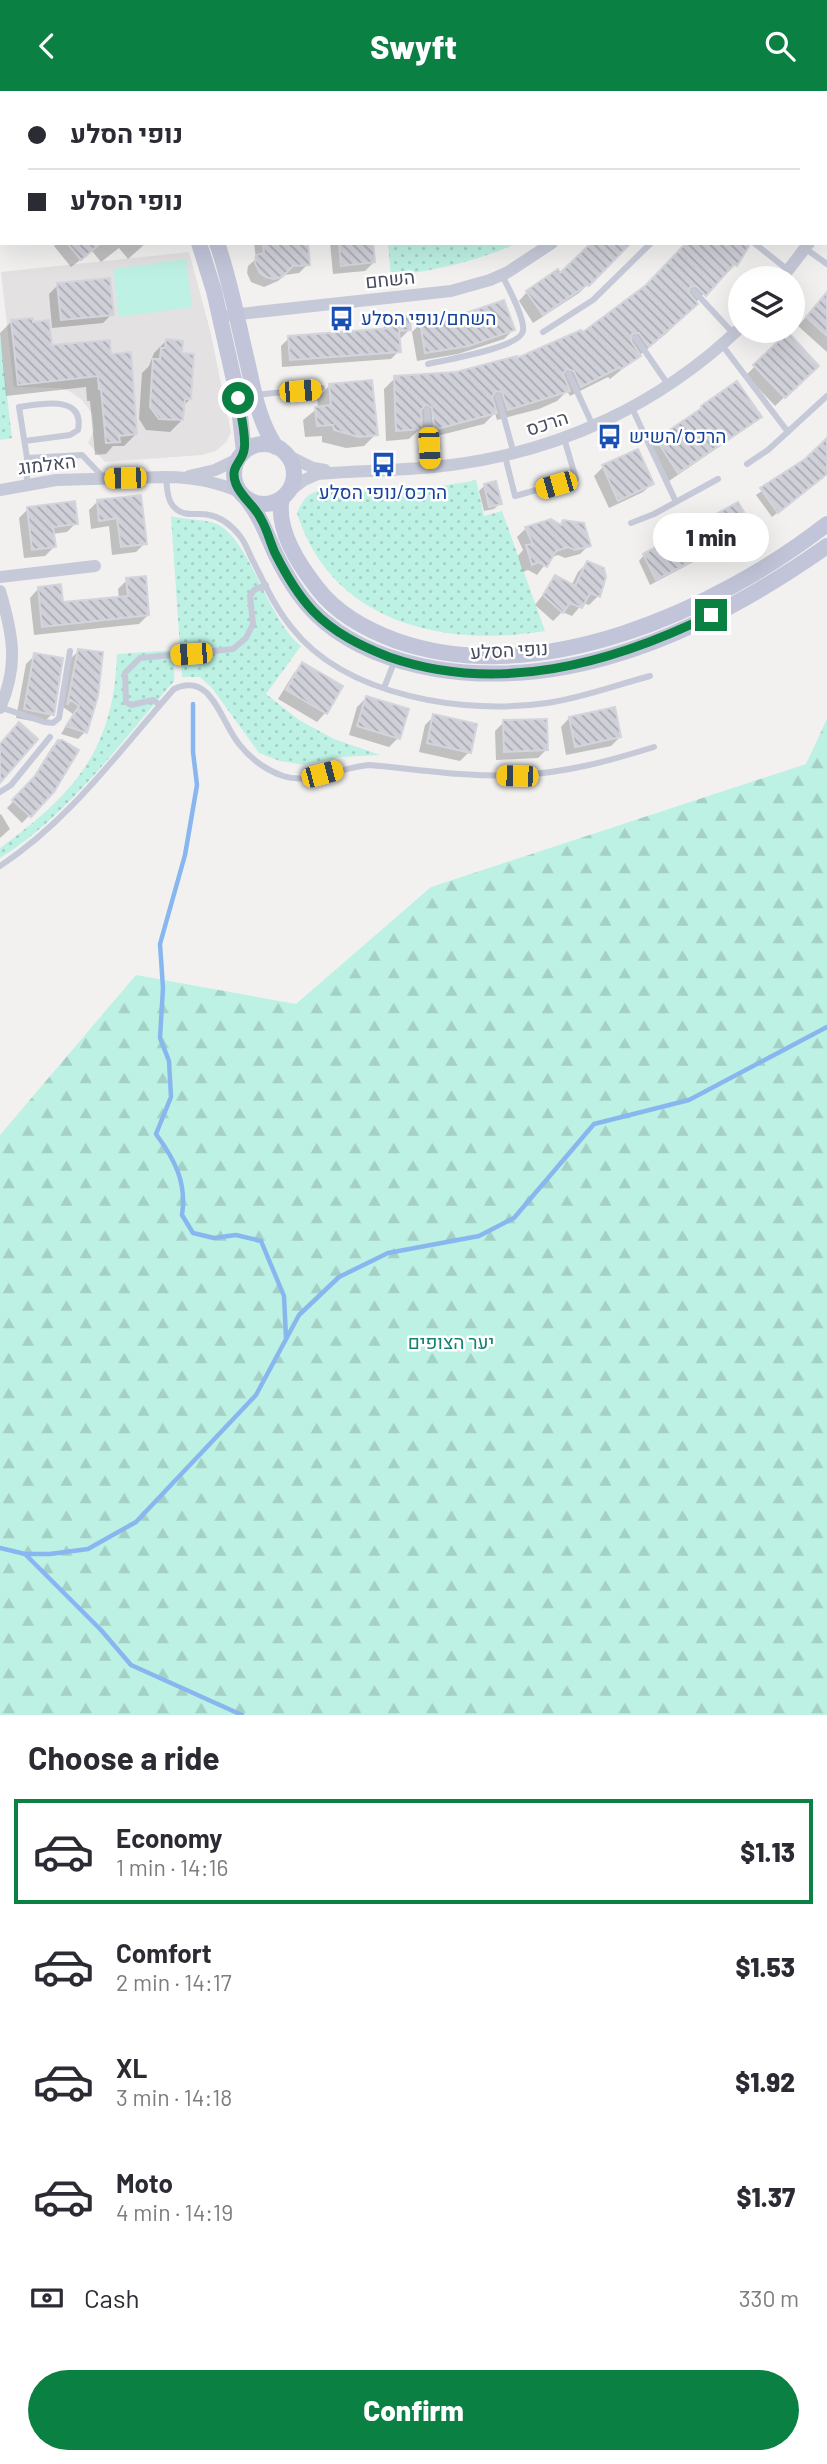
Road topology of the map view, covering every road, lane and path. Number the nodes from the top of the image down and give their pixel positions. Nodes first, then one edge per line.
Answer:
1 (200, 245) edge
2 (217, 245) edge
3 (549, 245) edge
4 (649, 245) edge
5 (756, 245) edge
6 (807, 246) edge
7 (827, 264) edge
8 (777, 266) edge
9 (791, 266) edge
10 (502, 275) junction
11 (694, 291) dead end
12 (228, 316) junction
13 (728, 323) edge
14 (544, 332) dead end
15 (636, 338) dead end
16 (728, 339) edge
17 (722, 345) junction
18 (428, 364) dead end
19 (569, 374) dead end
20 (669, 386) junction
21 (323, 389) dead end
22 (255, 395) junction
23 (498, 396) dead end
24 (827, 396) edge
25 (632, 408) junction
26 (427, 410) dead end
27 (593, 427) junction
28 (788, 432) junction
29 (564, 438) junction
30 (25, 441) junction
31 (281, 451) junction
32 (241, 455) junction
33 (509, 455) junction
34 (27, 458) junction
35 (747, 464) dead end
36 (430, 467) junction
37 (336, 472) junction
38 (166, 477) junction
39 (184, 477) junction
40 (104, 478) junction
41 (718, 479) dead end
42 (27, 485) junction
43 (0, 490) edge
44 (244, 495) junction
45 (285, 495) junction
46 (676, 502) junction
47 (631, 523) dead end
48 (827, 524) edge
49 (827, 545) edge
50 (95, 566) dead end
51 (0, 577) edge
52 (266, 585) junction
53 (0, 591) edge
54 (5, 630) edge
55 (70, 651) dead end
56 (395, 659) junction
57 (650, 676) dead end
58 (384, 688) junction
59 (160, 705) junction
60 (0, 708) edge
61 (50, 737) dead end
62 (654, 747) dead end
63 (0, 792) edge
64 (0, 866) edge

1 - 12 street
2 - 12 street
3 - 10 street, השחם
4 - 14 lane
5 - 8 lane
6 - 7 lane
6 - 9 street
10 - 12 street, השחם
10 - 18 lane
11 - 13 lane
12 - 22 street
12 - 32 street
15 - 20 lane
16 - 17 street, הרכס
17 - 20 street, הרכס
17 - 28 lane
19 - 27 lane
20 - 25 street, הרכס
21 - 22 lane
22 - 31 street
23 - 33 lane
24 - 28 lane
25 - 27 street, הרכס
25 - 46 lane
26 - 36 lane
27 - 29 street, הרכס
28 - 35 lane
29 - 33 street, הרכס
29 - 33 lane
30 - 30 lane
30 - 34 lane
31 - 32 street
31 - 37 street, הרכס
31 - 45 street
32 - 39 street, האלמוג
32 - 44 street
33 - 36 street, הרכס
34 - 40 lane
34 - 42 lane
36 - 37 street, הרכס
37 - 45 street, הרכס
38 - 39 street, האלמוג
38 - 40 street, האלמוג
38 - 52 lane
39 - 44 street, האלמוג
40 - 42 street, האלמוג
41 - 46 lane
42 - 43 street, האלמוג
44 - 45 street
44 - 56 street, נופי הסלע
45 - 48 street, נופי הסלע
46 - 47 lane
49 - 56 street, נופי הסלע
50 - 51 street
52 - 58 lane
52 - 59 lane
53 - 54 street
54 - 60 street
55 - 60 lane
56 - 58 lane
57 - 58 lane
59 - 62 lane
59 - 64 lane
61 - 63 lane

